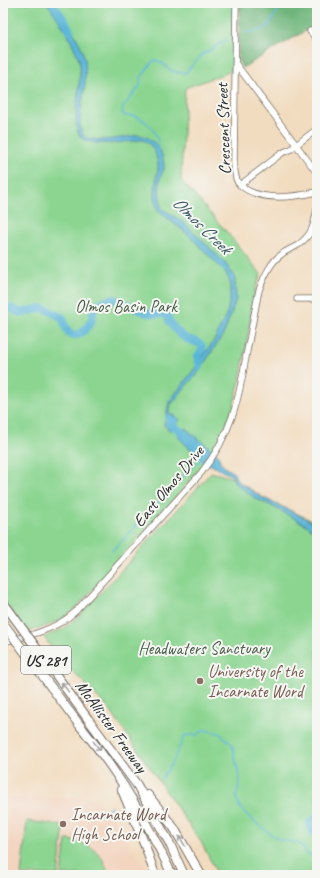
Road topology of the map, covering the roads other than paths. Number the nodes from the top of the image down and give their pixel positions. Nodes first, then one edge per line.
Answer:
1 (236, 3) edge
2 (310, 31) dead end
3 (317, 40) edge
4 (236, 64) junction
5 (317, 129) edge
6 (296, 145) junction
7 (317, 173) edge
8 (240, 185) junction
9 (317, 192) edge
10 (317, 208) edge
11 (298, 299) dead end
12 (317, 299) edge
13 (3, 602) edge
14 (3, 623) edge
15 (3, 642) edge
16 (112, 750) junction
17 (111, 766) junction
18 (154, 875) edge
19 (172, 875) edge
20 (184, 875) edge
21 (201, 875) edge

1 - 4 street, Crescent Street
2 - 3 street
4 - 6 street
4 - 8 street, Crescent Street
5 - 6 street
6 - 7 street
6 - 8 street
8 - 9 street, Crescent Street
10 - 15 street, East Olmos Drive
11 - 12 street
16 -> 13 highway, McAllister Freeway / US 281, bridge
14 -> 17 highway, McAllister Freeway / US 281, bridge
16 - 20 highway, McAllister Freeway / US 281
21 -> 16 highway
17 - 18 highway
17 - 19 highway, McAllister Freeway / US 281

